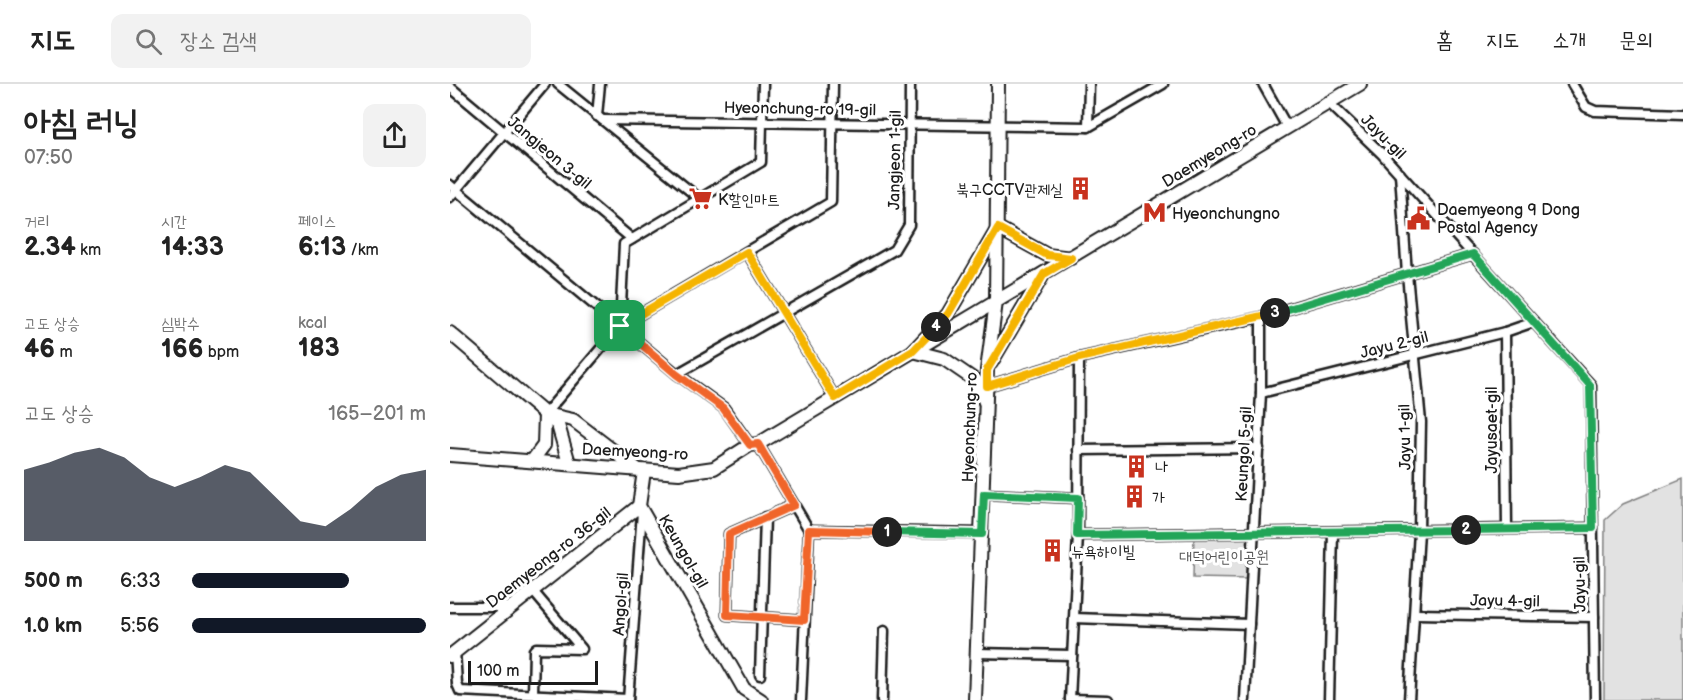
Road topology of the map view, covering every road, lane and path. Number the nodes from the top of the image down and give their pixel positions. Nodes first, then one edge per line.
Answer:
1 (545, 84) edge
2 (558, 84) edge
3 (600, 84) edge
4 (763, 84) edge
5 (833, 84) edge
6 (910, 84) edge
7 (998, 84) edge
8 (1089, 84) edge
9 (1163, 84) edge
10 (1263, 84) edge
11 (1360, 84) edge
12 (1572, 84) edge
13 (450, 87) edge
14 (1329, 103) junction
15 (1683, 114) edge
16 (600, 118) junction
17 (762, 123) junction
18 (833, 123) junction
19 (910, 124) junction
20 (997, 125) junction
21 (1088, 127) junction
22 (1287, 128) junction
23 (504, 133) junction
24 (1400, 173) junction
25 (452, 191) edge
26 (700, 199) junction
27 (998, 228) junction
28 (632, 239) junction
29 (747, 252) junction
30 (1473, 254) junction
31 (1071, 258) junction
32 (1044, 274) junction
33 (1407, 274) junction
34 (996, 302) junction
35 (784, 313) junction
36 (1261, 317) junction
37 (1534, 322) junction
38 (620, 326) junction
39 (1505, 332) junction
40 (450, 333) edge
41 (913, 351) junction
42 (1416, 353) junction
43 (1079, 358) junction
44 (987, 370) junction
45 (676, 374) junction
46 (987, 386) junction
47 (1261, 393) junction
48 (835, 398) junction
49 (986, 405) junction
50 (545, 414) junction
51 (754, 445) junction
52 (1259, 448) junction
53 (1078, 450) junction
54 (450, 455) edge
55 (532, 461) junction
56 (569, 463) junction
57 (642, 470) junction
58 (984, 494) junction
59 (1078, 498) junction
60 (794, 505) junction
61 (641, 508) junction
62 (765, 517) junction
63 (1507, 528) junction
64 (1593, 528) junction
65 (809, 530) junction
66 (1419, 531) junction
67 (1333, 532) junction
68 (982, 534) junction
69 (1255, 534) junction
70 (1077, 535) junction
71 (532, 590) junction
72 (450, 607) edge
73 (511, 607) junction
74 (1416, 614) junction
75 (1594, 616) junction
76 (762, 617) junction
77 (1074, 618) junction
78 (804, 620) junction
79 (1250, 624) junction
80 (884, 631) dead end
81 (977, 652) junction
82 (453, 654) edge
83 (1072, 655) junction
84 (760, 675) dead end
85 (533, 694) junction
86 (628, 699) edge
87 (1070, 699) edge
88 (761, 700) edge
89 (801, 700) edge
90 (882, 700) edge
91 (975, 700) edge
92 (1108, 700) edge
93 (1245, 700) edge
94 (1329, 700) edge
95 (1409, 700) edge
96 (1595, 700) edge

1 - 23 street
2 - 16 street
3 - 16 street
4 - 17 street
5 - 18 street
6 - 19 street, Jangjeon 1-gil
7 - 20 main road, Hyeonchung-ro
8 - 21 street
9 - 21 street
10 - 22 street
11 - 14 main road, Daemyeong-ro
12 - 15 street
13 - 23 street, Jangjeon 3-gil
14 - 22 main road, Daemyeong-ro
14 - 24 street, Jayu-gil
16 - 17 street, Hyeonchung-ro 19-gil
16 - 26 street
17 - 18 street, Hyeonchung-ro 19-gil
17 - 26 street
18 - 19 street, Hyeonchung-ro 19-gil
18 - 29 street
19 - 20 street, Hyeonchung-ro 19-gil
19 - 35 street, Jangjeon 1-gil
20 - 21 street, Hyeonchung-ro 19-gil
20 - 27 main road, Hyeonchung-ro
22 - 31 main road, Daemyeong-ro
23 - 25 street
23 - 28 street, Jangjeon 3-gil
24 - 30 street, Jayu-gil
24 - 33 street, Jayu 1-gil
25 - 38 street
26 - 28 street
27 - 31 main road
27 - 34 main road, Hyeonchung-ro
27 - 41 main road
28 - 38 street
29 - 35 street
29 - 38 street
30 - 33 street
30 - 37 street, Jayu-gil
31 - 32 main road, Daemyeong-ro
32 - 34 main road, Daemyeong-ro
32 - 44 main road
33 - 36 street
33 - 42 street, Jayu 1-gil
34 - 41 main road, Daemyeong-ro
34 - 44 main road, Hyeonchung-ro
35 - 45 street, Jangjeon 1-gil
35 - 48 street
36 - 43 street
36 - 47 street, Keungol 5-gil
37 - 39 street, Jayu 2-gil
37 - 64 street, Jayu-gil
38 - 45 street
38 - 50 street
39 - 42 street, Jayu 2-gil
39 - 63 street, Jayusaet-gil
40 - 50 main road
41 - 48 main road, Daemyeong-ro
41 - 49 main road
42 - 47 street, Jayu 2-gil
42 - 66 street, Jayu 1-gil
43 - 46 street
43 - 53 street
44 - 46 main road, Hyeonchung-ro
45 - 51 street
46 - 49 main road, Hyeonchung-ro
47 - 52 street, Keungol 5-gil
48 - 51 main road, Daemyeong-ro
49 - 58 main road, Hyeonchung-ro
50 - 55 main road
50 - 56 main road
50 - 57 main road
51 - 57 main road, Daemyeong-ro
51 - 60 street
52 - 53 street
52 - 69 street, Keungol 5-gil
53 - 59 street
54 - 55 main road, Daemyeong-ro
55 - 56 main road, Daemyeong-ro
56 - 57 main road, Daemyeong-ro
57 - 61 main road, Keungol-gil
58 - 59 street
58 - 68 main road, Hyeonchung-ro
59 - 70 street
60 - 62 street
60 - 65 street
61 - 71 main road, Daemyeong-ro 36-gil
61 - 86 street, Angol-gil
61 - 88 main road, Keungol-gil
62 - 76 street
62 - 76 street
63 - 64 street
63 - 66 street
64 - 75 street, Jayu-gil
65 - 68 street
65 - 78 street
66 - 67 street
66 - 74 street, Jayu 1-gil
67 - 69 street
67 - 94 street
68 - 81 main road, Hyeonchung-ro
69 - 70 street
69 - 79 street, Keungol 5-gil
70 - 77 street
71 - 73 main road, Daemyeong-ro 36-gil
71 - 85 street
72 - 73 street
73 - 82 main road, Daemyeong-ro 36-gil
74 - 75 street, Jayu 4-gil
74 - 95 street, Jayu 1-gil
75 - 96 street, Jayu-gil
76 - 78 street
76 - 84 street
77 - 79 street
77 - 83 street
78 - 89 street
79 - 93 street, Keungol 5-gil
80 - 90 street
81 - 83 street
81 - 91 main road, Hyeonchung-ro
82 - 85 street
83 - 87 street
85 - 86 street
87 - 92 street

